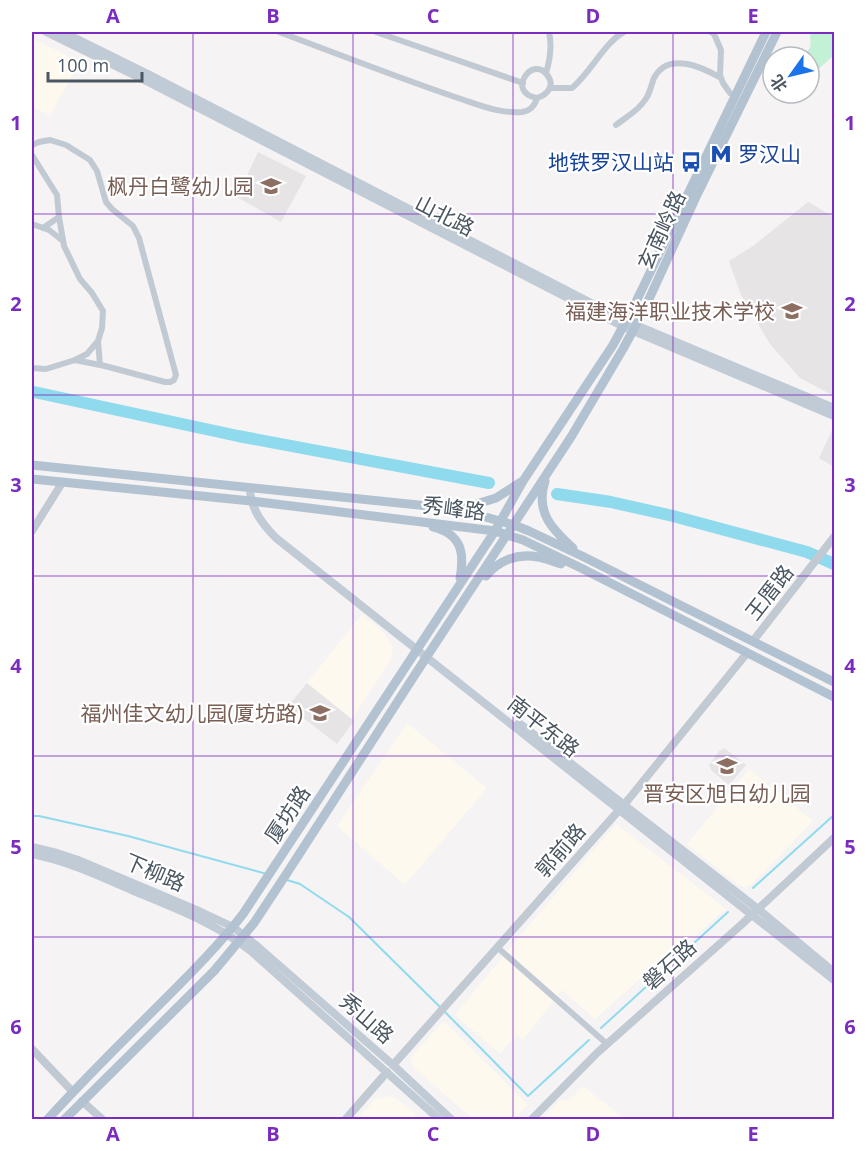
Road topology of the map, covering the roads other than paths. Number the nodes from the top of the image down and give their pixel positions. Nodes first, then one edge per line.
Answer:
1 (46, 32) edge
2 (63, 32) edge
3 (279, 32) edge
4 (376, 32) edge
5 (549, 32) edge
6 (624, 32) edge
7 (711, 32) edge
8 (765, 32) edge
9 (777, 32) edge
10 (616, 34) edge
11 (546, 73) junction
12 (721, 78) junction
13 (523, 83) junction
14 (550, 88) junction
15 (730, 93) dead end
16 (537, 98) junction
17 (616, 124) dead end
18 (32, 145) edge
19 (32, 155) edge
20 (58, 217) junction
21 (32, 224) edge
22 (44, 228) junction
23 (63, 241) junction
24 (625, 324) junction
25 (634, 329) junction
26 (98, 341) junction
27 (75, 360) junction
28 (100, 365) junction
29 (32, 370) edge
30 (834, 408) edge
31 (834, 416) edge
32 (32, 465) edge
33 (549, 470) junction
34 (32, 479) edge
35 (62, 483) junction
36 (253, 488) junction
37 (511, 494) junction
38 (530, 500) joint
39 (254, 501) junction
40 (458, 509) junction
41 (413, 521) junction
42 (501, 521) junction
43 (514, 525) junction
44 (32, 531) edge
45 (495, 531) junction
46 (508, 534) junction
47 (834, 537) edge
48 (582, 556) junction
49 (583, 569) junction
50 (459, 584) junction
51 (471, 590) junction
52 (753, 641) junction
53 (419, 647) junction
54 (747, 653) junction
55 (428, 655) junction
56 (834, 682) edge
57 (834, 697) edge
58 (622, 807) junction
59 (834, 838) edge
60 (32, 847) edge
61 (32, 854) edge
62 (755, 912) junction
63 (230, 931) junction
64 (241, 938) junction
65 (498, 948) junction
66 (254, 949) joint
67 (834, 972) edge
68 (834, 980) edge
69 (607, 1044) junction
70 (32, 1049) edge
71 (390, 1069) junction
72 (73, 1092) junction
73 (82, 1101) junction
74 (47, 1119) edge
75 (64, 1119) edge
76 (102, 1119) edge
77 (345, 1119) edge
78 (440, 1119) edge
79 (452, 1119) edge
80 (531, 1119) edge

1 - 24 main road, 山北路
2 - 24 main road, 山北路
3 - 16 street
4 - 13 street
5 - 11 street
6 - 10 street
7 - 12 street
8 - 24 main road, 玄南岭路
9 - 25 main road, 玄南岭路
10 - 14 street
11 - 13 street
11 - 14 street
12 - 15 street
12 - 17 street
13 - 16 street
14 - 16 street
18 - 28 street
19 - 20 street
20 - 22 street
20 - 23 street
21 - 22 street
22 - 23 street
23 - 26 street
24 - 25 main road, 山北路
24 - 37 main road, 玄南岭路
25 - 30 main road, 山北路
25 - 31 main road, 山北路
25 - 33 main road, 玄南岭路
26 - 27 street
26 - 28 street
27 - 28 street
27 - 29 street
32 - 36 main road, 秀峰路
33 - 38 main road, 玄南岭路
33 - 48 main road
34 - 35 main road, 秀峰路
35 - 39 main road, 秀峰路
35 - 44 street
36 - 39 main road, 南平东路
36 - 40 main road, 秀峰路
37 - 40 main road
37 - 42 main road, 厦坊路
38 - 43 main road, 厦坊路
39 - 41 main road, 秀峰路
39 - 53 main road, 南平东路
40 - 42 main road, 秀峰路
41 - 45 main road, 秀峰路
41 - 50 main road
42 - 43 main road, 秀峰路
42 - 45 main road, 厦坊路
43 - 46 main road, 厦坊路
43 - 48 main road, 秀峰路
45 - 46 main road, 秀峰路
45 - 50 main road, 厦坊路
46 - 49 main road, 秀峰路
46 - 51 main road, 厦坊路
47 - 52 street, 王厝路
48 - 52 main road, 秀峰路
49 - 51 main road
49 - 54 main road, 秀峰路
50 - 53 main road, 厦坊路
51 - 55 main road, 厦坊路
52 - 56 main road, 秀峰路
53 - 55 main road, 南平东路
53 - 63 main road, 厦坊路
54 - 57 main road, 秀峰路
54 - 58 street, 郭前路
55 - 58 main road, 南平东路
55 - 64 main road, 厦坊路
58 - 62 main road, 南平东路
58 - 65 street, 郭前路
59 - 62 street, 磐石路
60 - 63 main road, 下柳路
61 - 63 main road, 下柳路
62 - 67 main road, 南平东路
62 - 68 main road, 南平东路
62 - 69 street, 磐石路
63 - 64 main road, 下柳路
63 - 72 main road, 厦坊路
64 - 66 main road, 下柳路
64 - 73 main road, 厦坊路
65 - 69 street
65 - 71 street, 郭前路
66 - 71 main road, 秀山路
69 - 80 street, 磐石路
70 - 72 street
71 - 77 street, 郭前路
71 - 78 main road, 秀山路
71 - 79 main road, 秀山路
72 - 74 main road, 厦坊路
73 - 75 main road, 厦坊路
73 - 76 street

